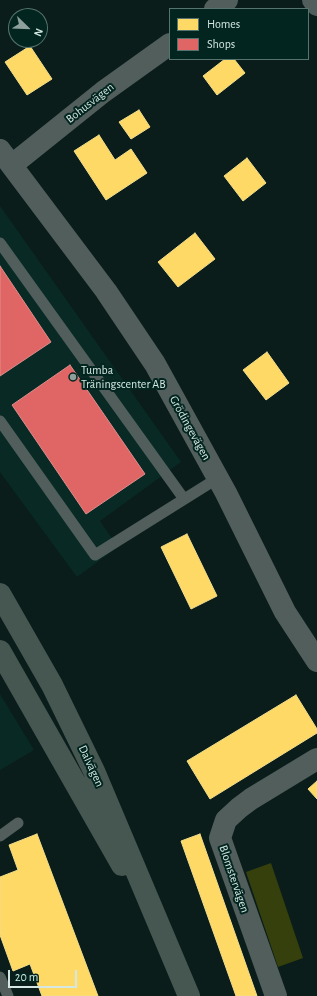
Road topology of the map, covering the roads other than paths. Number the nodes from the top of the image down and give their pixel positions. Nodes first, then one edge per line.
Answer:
1 (227, 0) edge
2 (313, 0) edge
3 (317, 6) edge
4 (217, 8) edge
5 (169, 45) edge
6 (6, 157) edge
7 (0, 243) edge
8 (0, 421) edge
9 (218, 478) junction
10 (184, 499) junction
11 (0, 594) edge
12 (0, 651) edge
13 (317, 660) edge
14 (317, 758) edge
15 (18, 823) dead end
16 (0, 836) edge
17 (166, 945) junction
18 (0, 977) edge
19 (8, 996) edge
20 (189, 996) edge
21 (276, 996) edge

1 - 4 street
2 - 3 street
5 - 6 street, Bohusvägen
6 - 9 street, Grödingevägen
7 - 10 lane
8 - 10 lane
9 - 10 lane
9 - 13 street, Grödingevägen
11 - 17 main road, Dalvägen
12 - 17 main road, Dalvägen
14 - 21 street, Blomstervägen
15 - 16 lane
17 - 20 main road, Dalvägen
18 - 19 lane

